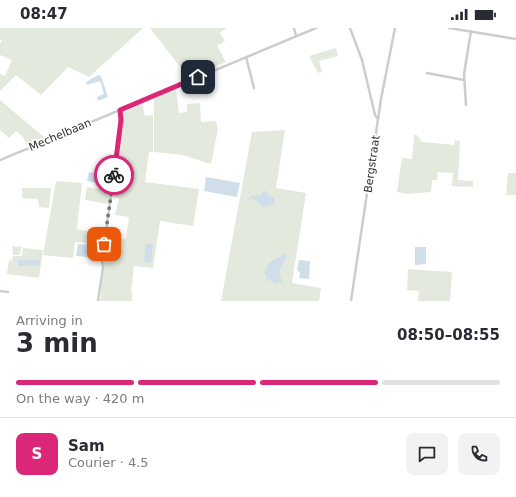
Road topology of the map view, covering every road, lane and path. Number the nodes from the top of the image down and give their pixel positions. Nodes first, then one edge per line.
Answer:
1 (294, 28) edge
2 (316, 28) edge
3 (350, 28) edge
4 (395, 28) edge
5 (450, 28) edge
6 (471, 31) junction
7 (296, 36) junction
8 (516, 39) edge
9 (246, 57) junction
10 (427, 73) dead end
11 (464, 80) junction
12 (254, 88) dead end
13 (466, 105) dead end
14 (120, 110) junction
15 (378, 120) junction
16 (0, 160) edge
17 (0, 291) edge
18 (8, 292) dead end
19 (98, 301) edge
20 (351, 301) edge

1 - 7 street
2 - 7 street, Mechelbaan
3 - 15 street
4 - 15 street, Bergstraat
5 - 6 street
6 - 8 street
6 - 11 street
7 - 9 street, Mechelbaan
9 - 12 street
9 - 14 street, Mechelbaan
10 - 11 street
11 - 13 street
14 - 16 street, Mechelbaan
14 - 19 street
15 - 20 street, Bergstraat
17 - 18 street

